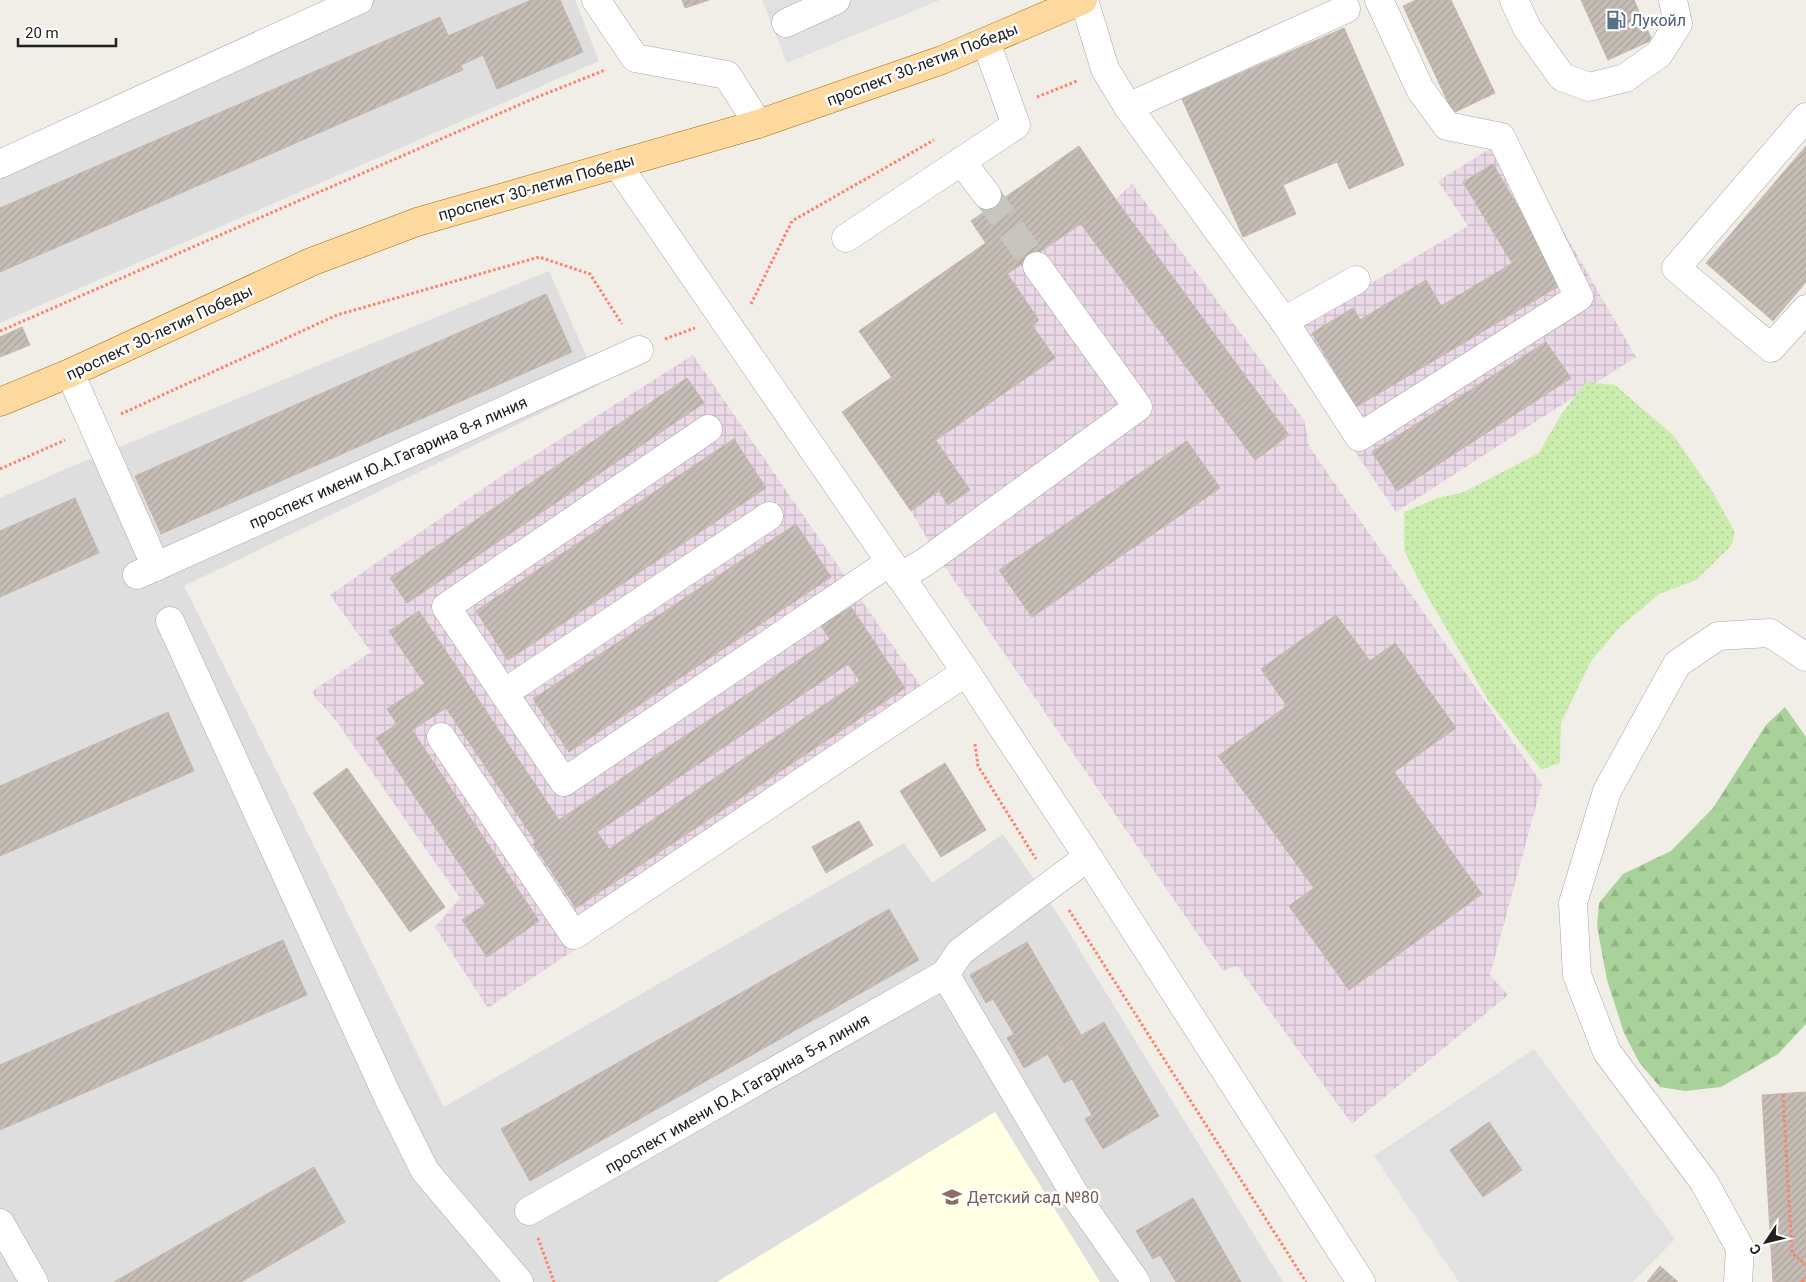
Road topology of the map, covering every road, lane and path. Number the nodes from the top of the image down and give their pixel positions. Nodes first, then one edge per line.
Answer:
1 (359, 0) edge
2 (596, 0) edge
3 (836, 0) edge
4 (1084, 0) edge
5 (1380, 0) edge
6 (1514, 0) edge
7 (1673, 0) edge
8 (1346, 8) dead end
9 (786, 23) dead end
10 (986, 42) junction
11 (635, 58) junction
12 (1128, 108) junction
13 (1806, 117) edge
14 (758, 124) junction
15 (961, 162) junction
16 (0, 164) edge
17 (617, 164) junction
18 (987, 195) tunnel mouth
19 (846, 238) dead end
20 (1037, 266) tunnel mouth
21 (1356, 280) dead end
22 (1806, 309) edge
23 (722, 318) junction
24 (1284, 321) junction
25 (0, 331) edge
26 (639, 350) junction
27 (70, 373) junction
28 (0, 402) edge
29 (94, 427) junction
30 (708, 429) dead end
31 (0, 469) edge
32 (770, 516) dead end
33 (895, 570) junction
34 (170, 622) dead end
35 (1806, 657) edge
36 (966, 672) junction
37 (504, 693) junction
38 (441, 737) dead end
39 (1088, 857) junction
40 (945, 974) junction
41 (1782, 1095) dead end
42 (529, 1212) joint
43 (0, 1223) edge
44 (1806, 1265) edge
45 (1806, 1277) edge
46 (34, 1282) edge
47 (519, 1282) edge
48 (554, 1282) edge
49 (1136, 1282) edge
50 (1362, 1282) edge
51 (1738, 1282) edge
52 (1802, 1282) edge

1 - 16 street
2 - 11 street
3 - 9 street
4 - 10 main road, проспект 30-летия Победы
4 - 12 street
5 - 24 street
6 - 7 street
8 - 12 street
10 - 14 main road, проспект 30-летия Победы
10 - 15 street
11 - 14 street
11 - 25 path
12 - 24 street
13 - 22 street
14 - 17 main road, проспект 30-летия Победы
15 - 18 street
15 - 19 street
17 - 23 street
17 - 27 main road, проспект 30-летия Победы
20 - 33 street
21 - 24 street
23 - 26 path
23 - 33 street
26 - 29 path
26 - 29 street, проспект имени Ю.А.Гагарина 8-я линия
27 - 28 main road, проспект 30-летия Победы
27 - 29 street
29 - 31 path
30 - 37 street
32 - 37 street
33 - 36 street
33 - 37 street
34 - 47 street
35 - 51 street
36 - 38 street
36 - 39 street
39 - 40 street, проспект имени Ю.А.Гагарина 5-я линия
39 - 50 street
40 - 42 street, проспект имени Ю.А.Гагарина 5-я линия
40 - 49 street
41 - 44 path
42 - 48 path
43 - 46 street
45 - 52 path

